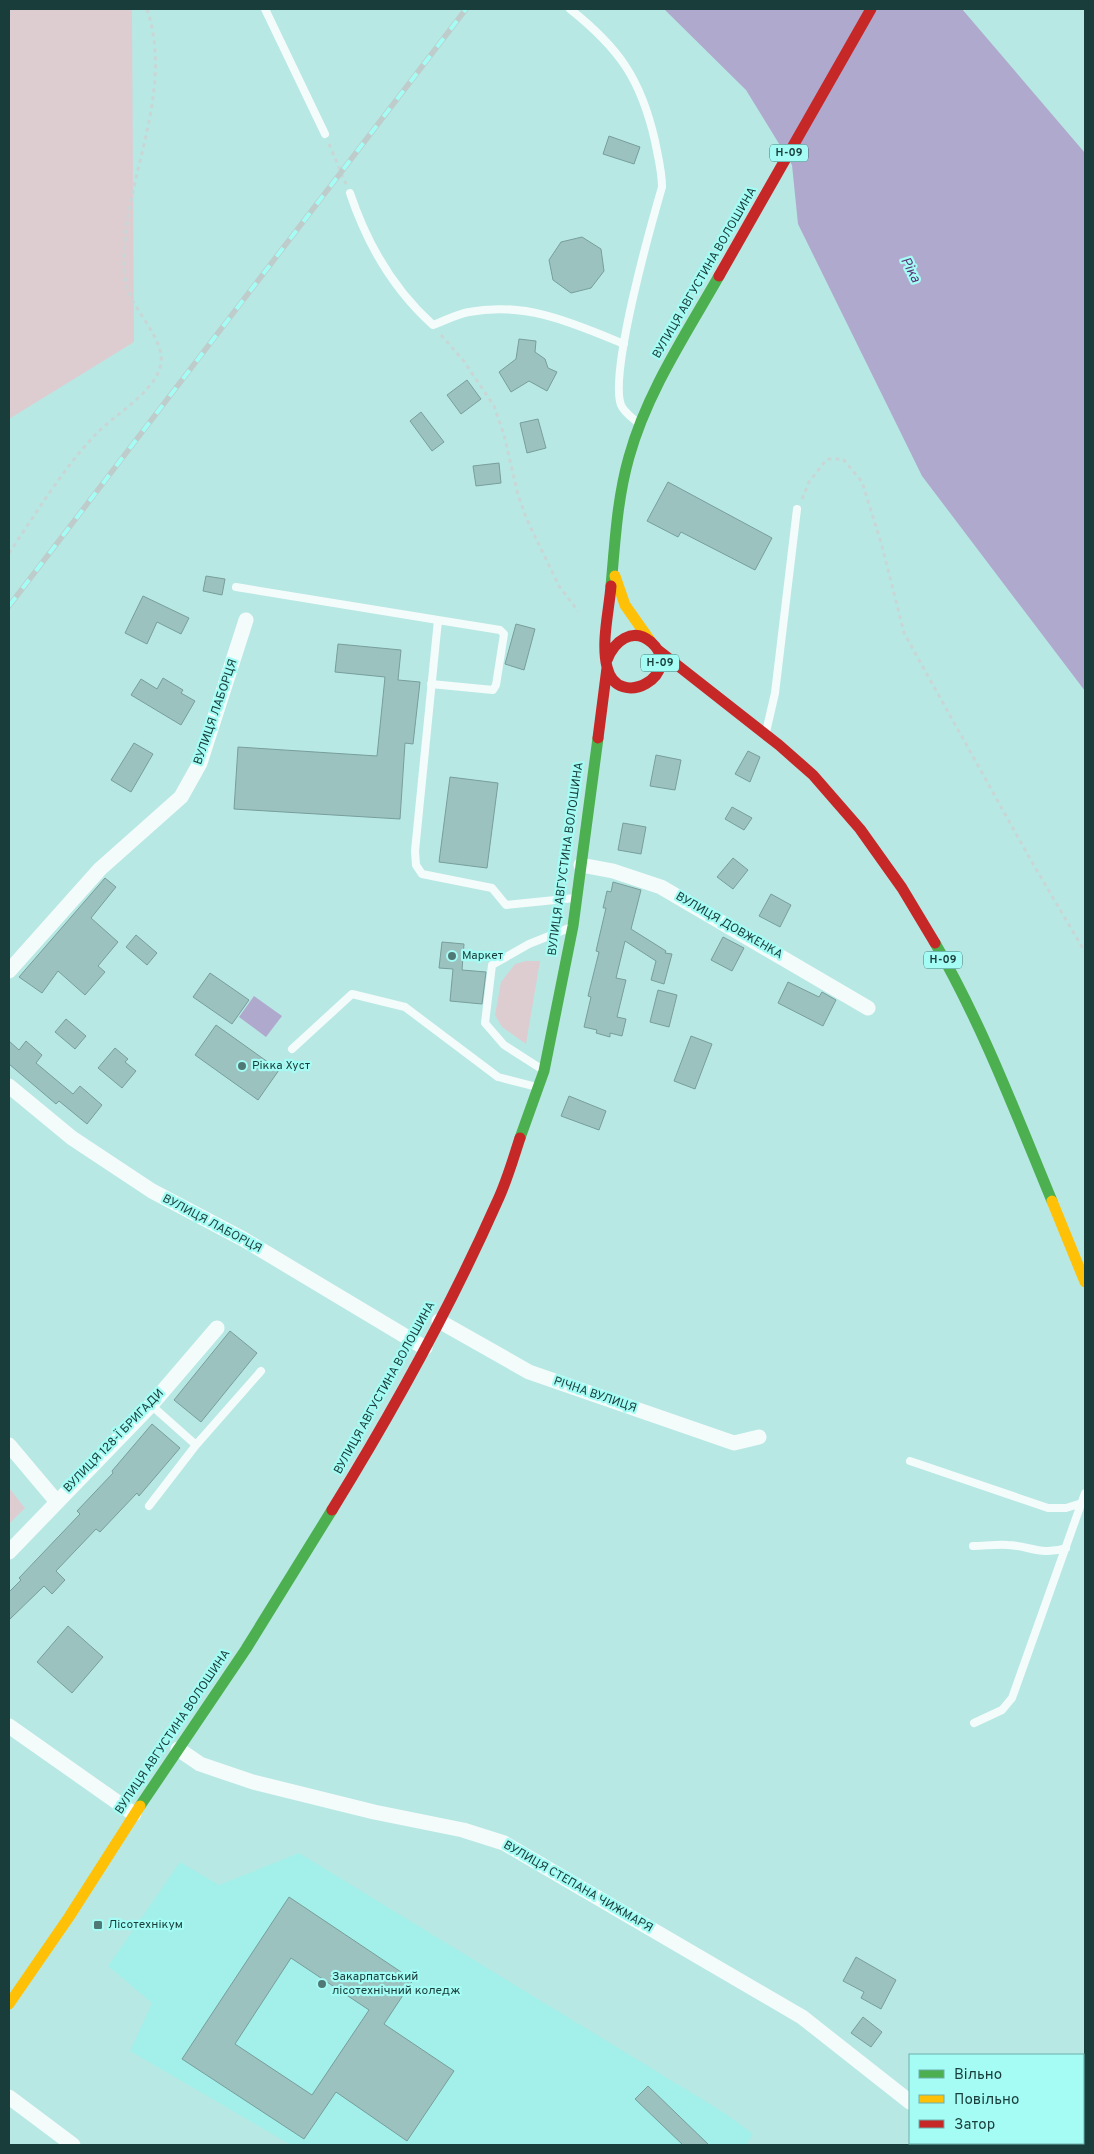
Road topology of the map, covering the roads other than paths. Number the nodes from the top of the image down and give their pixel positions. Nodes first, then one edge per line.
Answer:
1 (266, 9) edge
2 (570, 9) edge
3 (871, 9) edge
4 (325, 134) road end
5 (350, 193) road end
6 (624, 344) junction
7 (640, 424) junction
8 (797, 509) road end
9 (613, 569) junction
10 (236, 587) dead end
11 (246, 620) dead end
12 (438, 620) junction
13 (655, 646) junction
14 (607, 664) junction
15 (431, 684) junction
16 (667, 685) dead end
17 (682, 685) dead end
18 (635, 688) junction
19 (716, 696) junction
20 (600, 710) junction
21 (766, 735) junction
22 (581, 865) junction
23 (576, 898) junction
24 (573, 926) junction
25 (9, 971) edge
26 (868, 1008) dead end
27 (292, 1050) dead end
28 (544, 1071) junction
29 (9, 1086) edge
30 (538, 1088) junction
31 (1085, 1282) edge
32 (439, 1321) junction
33 (217, 1328) dead end
34 (425, 1348) junction
35 (261, 1371) dead end
36 (151, 1405) junction
37 (760, 1437) dead end
38 (196, 1444) junction
39 (9, 1446) edge
40 (910, 1460) dead end
41 (1085, 1493) edge
42 (57, 1502) junction
43 (1082, 1503) junction
44 (149, 1506) dead end
45 (973, 1546) dead end
46 (1066, 1548) junction
47 (9, 1552) edge
48 (974, 1723) dead end
49 (9, 1726) edge
50 (178, 1749) junction
51 (134, 1814) junction
52 (9, 2004) edge
53 (9, 2097) edge
54 (909, 2101) edge
55 (73, 2145) edge

1 - 4 lane
2 - 6 lane
3 - 7 main road, ВУЛИЦЯ АВГУСТИНА ВОЛОШИНА / Н-09
5 - 6 lane
6 - 7 lane
7 - 9 main road, ВУЛИЦЯ АВГУСТИНА ВОЛОШИНА / Н-09
8 - 21 lane
9 - 13 main road, ВУЛИЦЯ АВГУСТИНА ВОЛОШИНА / Н-09
9 - 14 main road, ВУЛИЦЯ АВГУСТИНА ВОЛОШИНА / Н-09
10 - 12 lane
11 - 25 street, ВУЛИЦЯ ЛАБОРЦЯ
12 - 15 lane
12 - 15 lane
13 - 14 main road, Н-09
13 - 18 main road, Н-09
13 - 19 main road, Н-09
14 - 18 main road
14 - 20 main road, ВУЛИЦЯ АВГУСТИНА ВОЛОШИНА
15 - 23 lane
16 - 18 main road, Н-09
17 - 19 main road, Н-09
18 - 20 main road
19 - 21 main road, Н-09
20 - 22 main road, ВУЛИЦЯ АВГУСТИНА ВОЛОШИНА
21 - 31 main road, Н-09
22 - 23 main road, ВУЛИЦЯ АВГУСТИНА ВОЛОШИНА
22 - 26 street, ВУЛИЦЯ ДОВЖЕНКА
23 - 24 main road, ВУЛИЦЯ АВГУСТИНА ВОЛОШИНА
24 - 28 main road, ВУЛИЦЯ АВГУСТИНА ВОЛОШИНА
24 - 28 lane
27 - 30 lane
28 - 30 main road, ВУЛИЦЯ АВГУСТИНА ВОЛОШИНА
29 - 34 street, ВУЛИЦЯ ЛАБОРЦЯ
30 - 32 main road, ВУЛИЦЯ АВГУСТИНА ВОЛОШИНА
32 - 34 main road, ВУЛИЦЯ АВГУСТИНА ВОЛОШИНА
32 - 37 street, РІЧНА ВУЛИЦЯ
33 - 36 street, ВУЛИЦЯ 128-Ї БРИГАДИ
34 - 50 main road, ВУЛИЦЯ АВГУСТИНА ВОЛОШИНА
35 - 38 lane
36 - 38 lane
36 - 42 street, ВУЛИЦЯ 128-Ї БРИГАДИ
38 - 44 lane
39 - 42 street
40 - 43 lane
41 - 43 lane
42 - 47 street, ВУЛИЦЯ 128-Ї БРИГАДИ
43 - 46 lane
45 - 46 lane
46 - 48 lane
49 - 51 street
50 - 51 main road, ВУЛИЦЯ АВГУСТИНА ВОЛОШИНА
50 - 54 street, ВУЛИЦЯ СТЕПАНА ЧИЖМАРЯ
51 - 52 main road, ВУЛИЦЯ АВГУСТИНА ВОЛОШИНА
53 - 55 street

